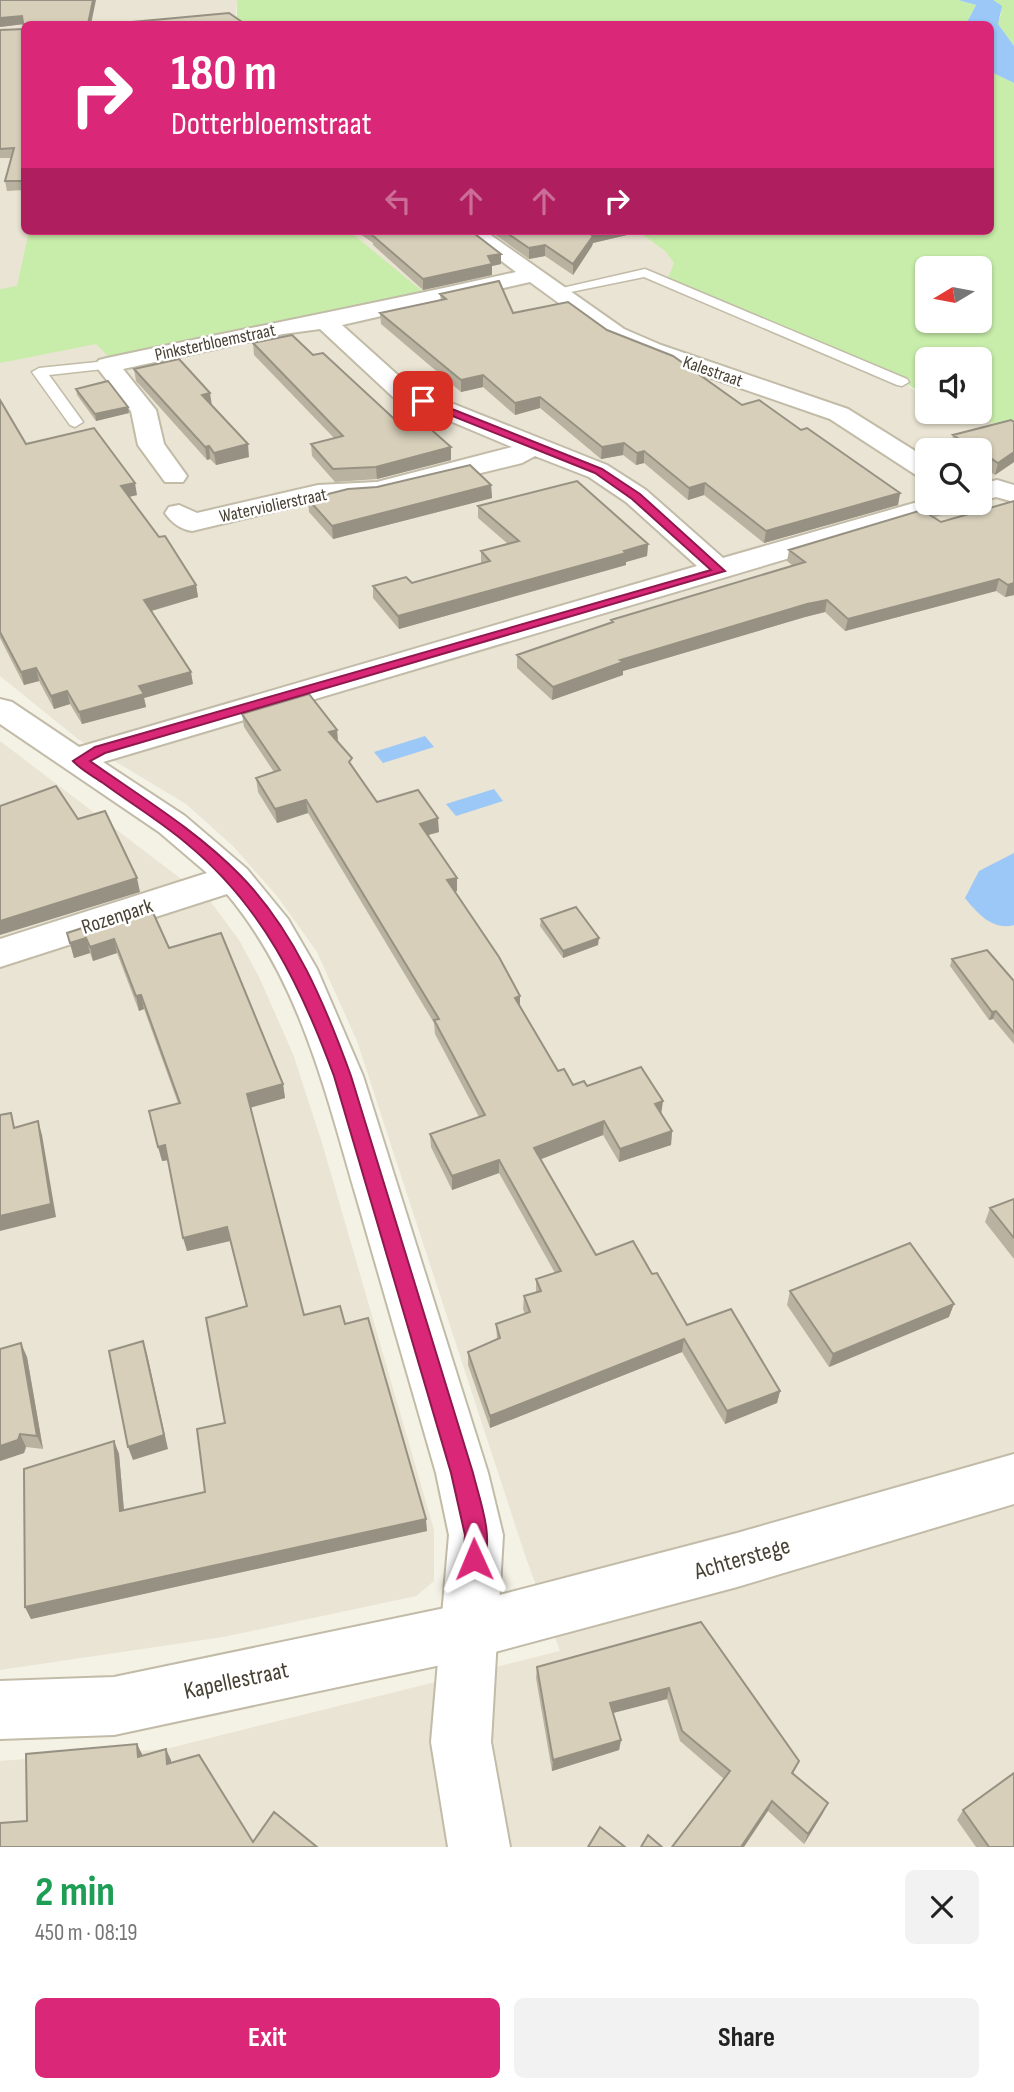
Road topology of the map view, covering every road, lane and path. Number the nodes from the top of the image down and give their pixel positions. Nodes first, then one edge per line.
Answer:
1 (478, 235) edge
2 (533, 275) junction
3 (556, 291) junction
4 (325, 322) junction
5 (107, 365) junction
6 (902, 382) dead end
7 (75, 422) dead end
8 (533, 446) junction
9 (915, 463) edge
10 (174, 476) dead end
11 (992, 489) edge
12 (1014, 494) edge
13 (915, 512) edge
14 (179, 513) dead end
15 (719, 571) junction
16 (0, 709) edge
17 (80, 761) junction
18 (234, 878) junction
19 (0, 953) edge
20 (1014, 1479) edge
21 (469, 1632) junction
22 (0, 1710) edge
23 (479, 1847) edge

1 - 2 street, Kalestraat
2 - 3 street, Kalestraat
2 - 4 street, Pinksterbloemstraat
3 - 6 lane
3 - 9 street, Kalestraat
4 - 5 street, Pinksterbloemstraat
4 - 8 street
5 - 7 lane
5 - 10 street
8 - 14 street, Waterviolierstraat
8 - 15 street
11 - 12 street
13 - 15 street
15 - 17 street
16 - 17 street
17 - 18 street
18 - 19 street, Rozenpark
18 - 21 street
20 - 21 street, Achterstege
21 - 22 street, Kapellestraat
21 - 23 street

